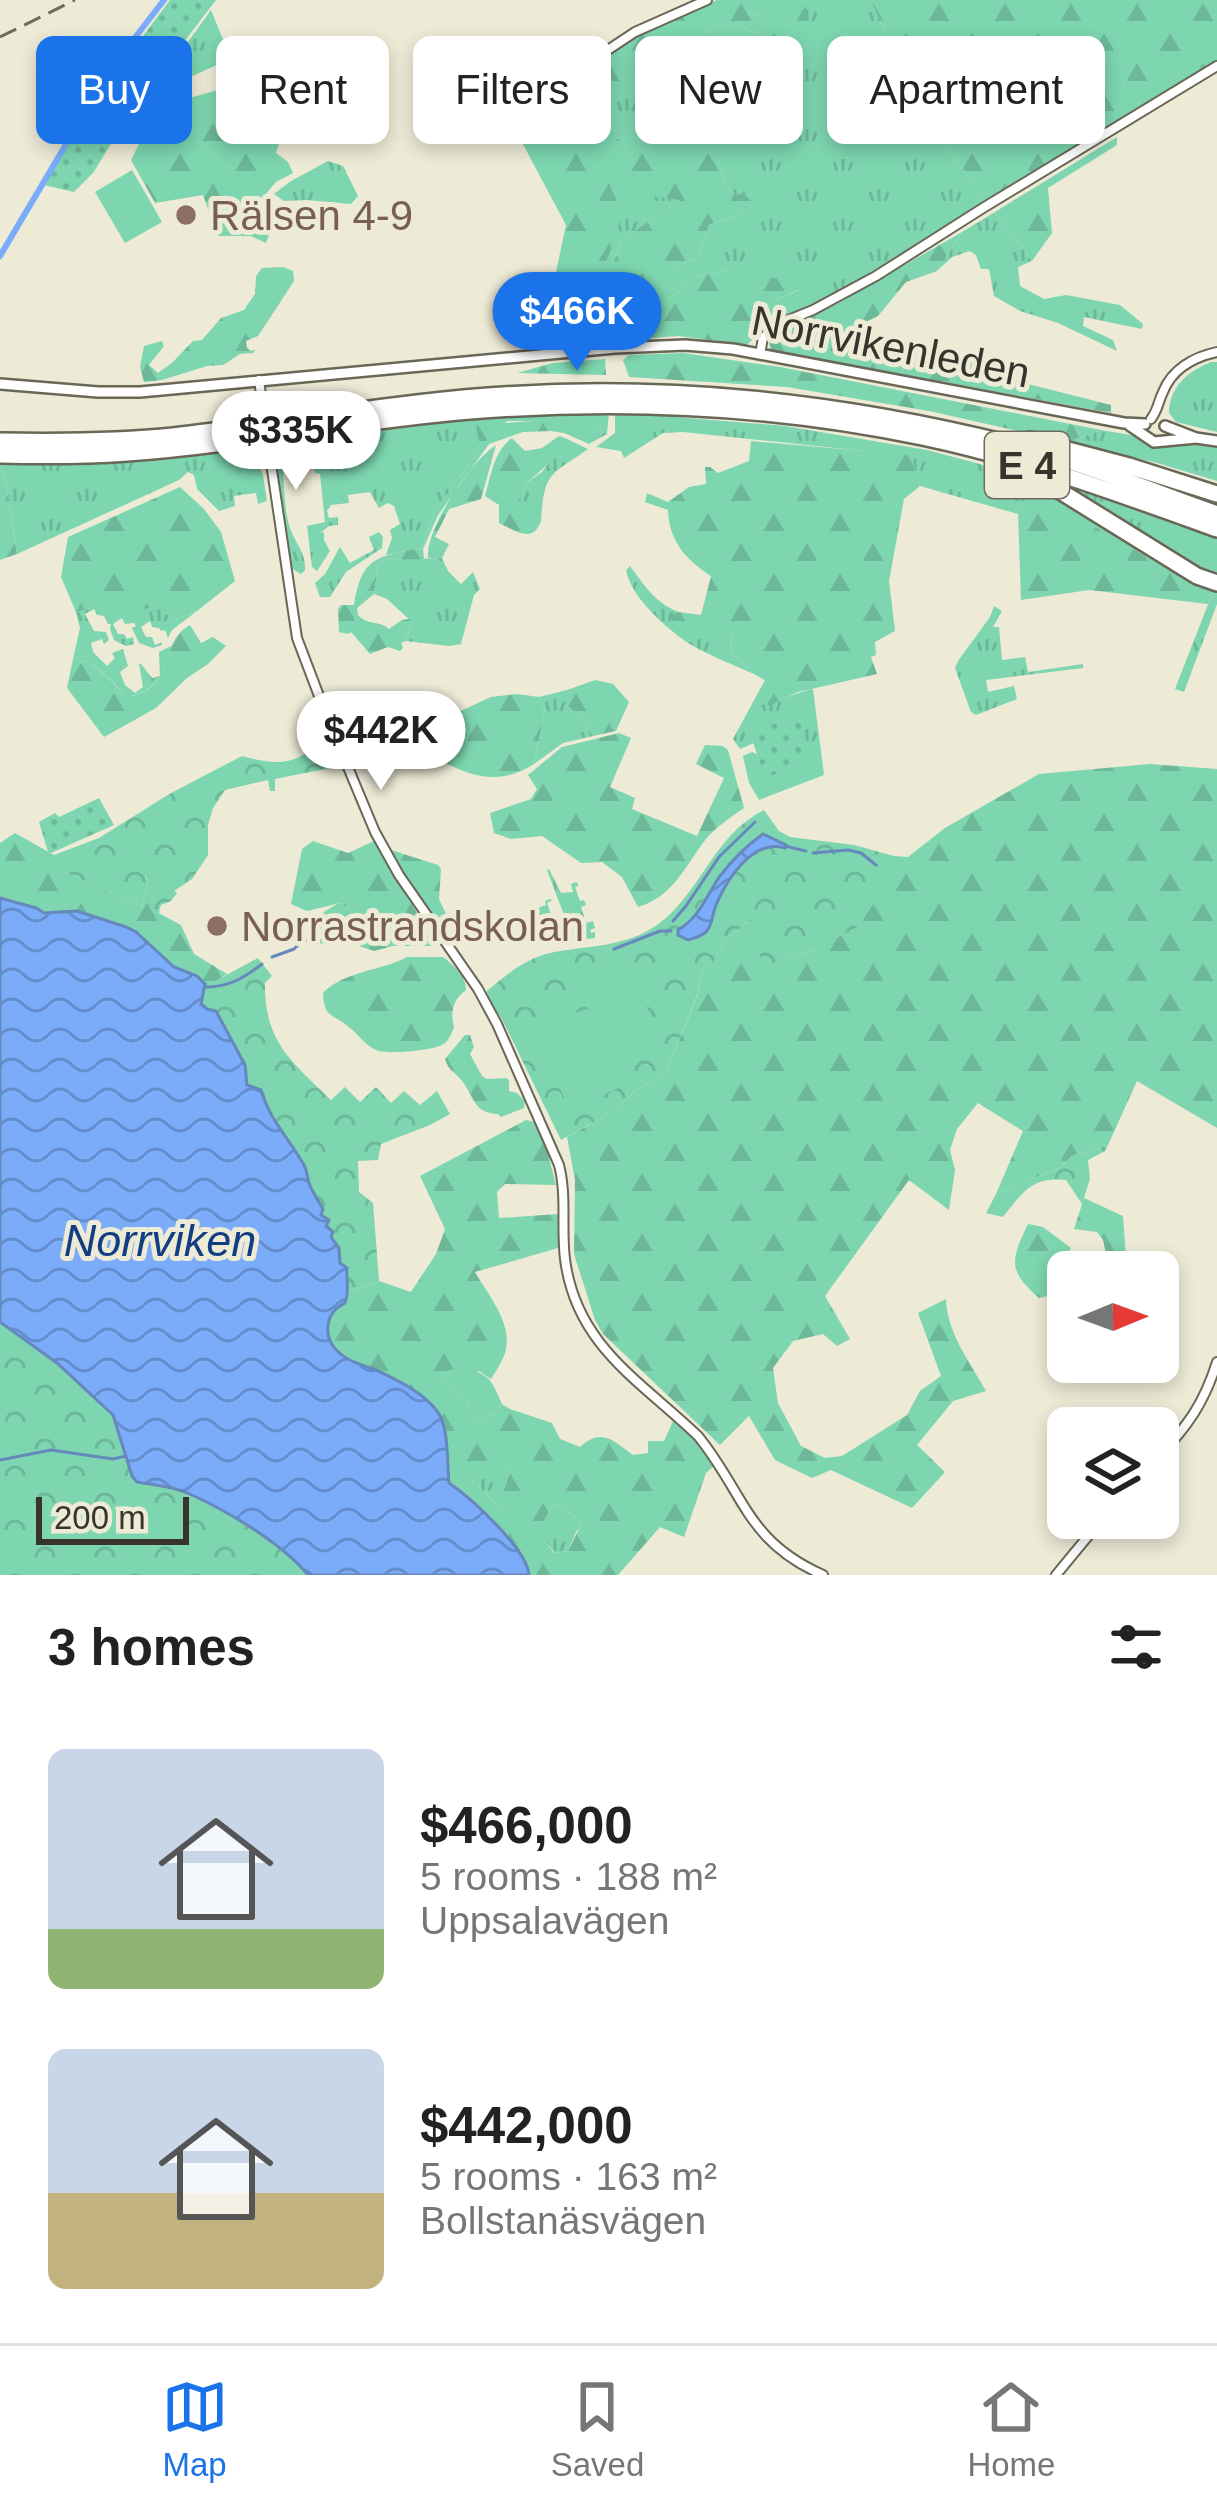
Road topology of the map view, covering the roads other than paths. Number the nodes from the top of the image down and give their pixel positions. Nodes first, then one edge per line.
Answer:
1 (707, 0) edge
2 (611, 48) edge
3 (1217, 66) edge
4 (1217, 352) edge
5 (760, 354) junction
6 (259, 380) junction
7 (0, 384) edge
8 (264, 416) dead end
9 (888, 417) junction
10 (832, 422) junction
11 (1154, 425) junction
12 (1196, 438) junction
13 (1161, 440) junction
14 (0, 441) edge
15 (1217, 441) edge
16 (268, 443) dead end
17 (0, 455) edge
18 (1217, 494) edge
19 (1217, 514) edge
20 (1217, 529) edge
21 (1217, 583) edge
22 (1217, 1362) edge
23 (1179, 1435) edge
24 (1086, 1539) edge
25 (823, 1575) edge
26 (1056, 1575) edge

1 - 2 street
3 - 5 street
4 - 11 street
5 - 6 main road, Norrvikenleden
5 - 11 main road, Norrvikenleden
6 - 7 main road, Norrvikenleden
6 - 8 street
9 - 14 highway, E 4
9 - 18 highway
9 - 19 highway, E 4
10 - 17 highway, E 4
10 - 20 highway, E 4
10 - 21 highway
11 - 12 main road
11 - 13 main road
11 - 13 main road
12 - 13 main road
12 - 15 main road
16 - 25 street
22 - 23 street
24 - 26 street

